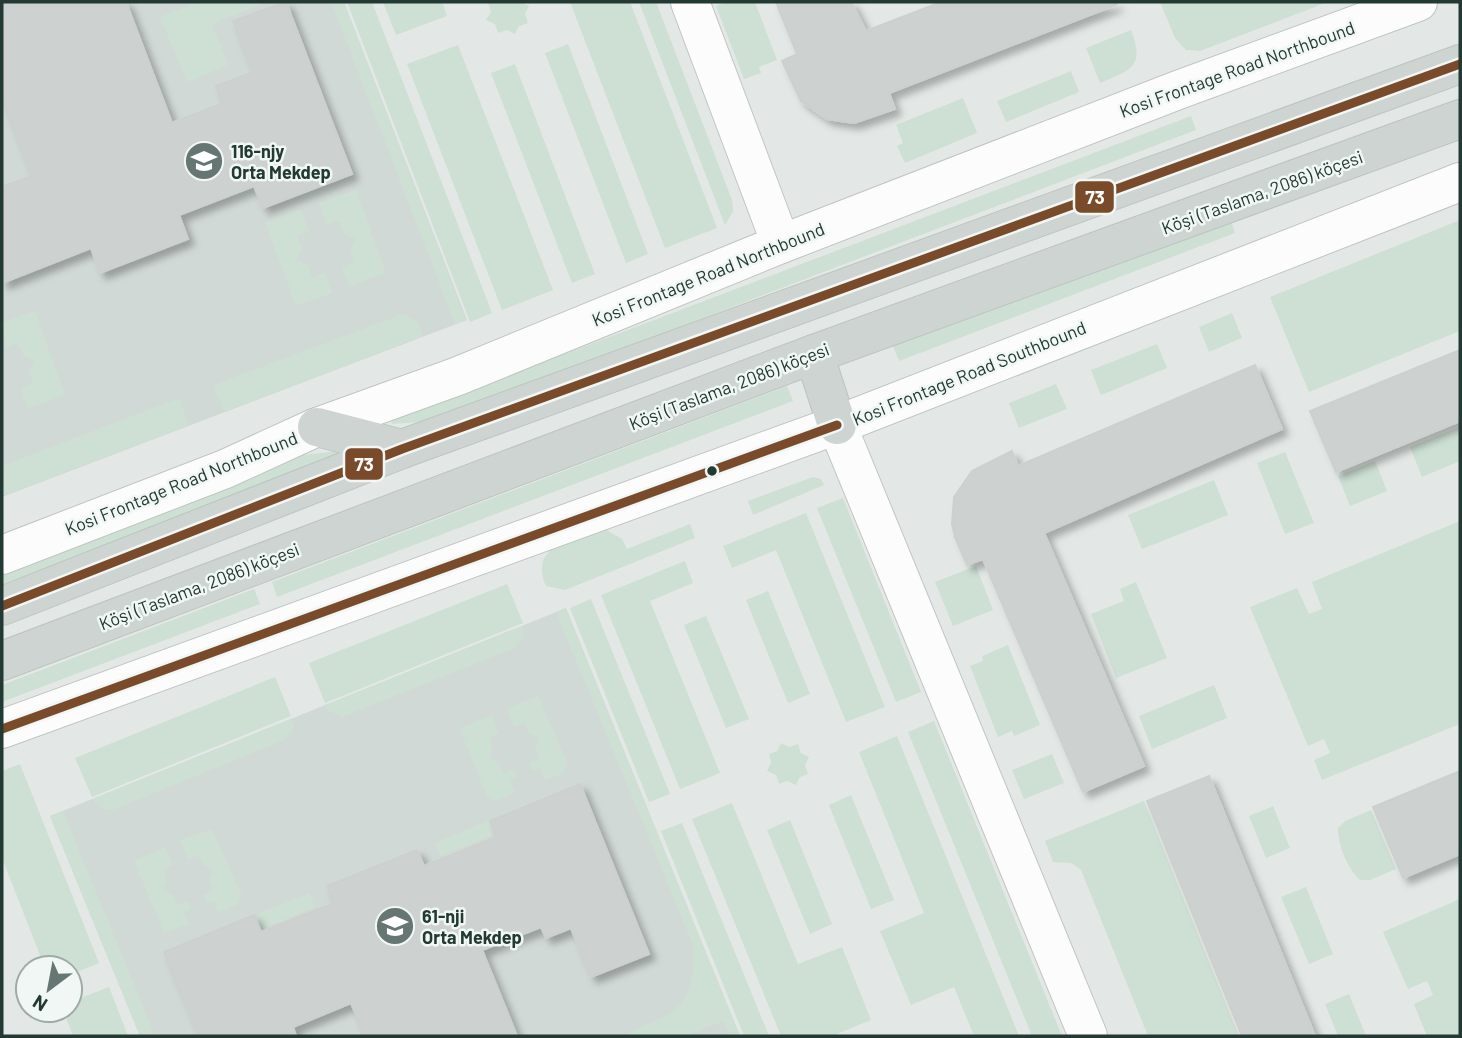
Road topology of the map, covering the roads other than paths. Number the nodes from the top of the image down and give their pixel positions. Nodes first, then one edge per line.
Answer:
1 (690, 2) edge
2 (1418, 2) edge
3 (1460, 64) edge
4 (1460, 119) edge
5 (1460, 182) edge
6 (781, 244) junction
7 (814, 354) junction
8 (837, 425) junction
9 (317, 427) junction
10 (402, 449) junction
11 (2, 555) edge
12 (2, 606) edge
13 (2, 661) edge
14 (2, 729) edge
15 (1088, 1036) edge

1 - 6 street
2 - 6 street, Kosi Frontage Road Northbound
3 - 10 main road
4 - 7 main road, Köşi (Taslama, 2086) köçesi
5 - 8 street, Kosi Frontage Road Southbound
6 - 9 street, Kosi Frontage Road Northbound
7 - 8 main road
7 - 13 main road, Köşi (Taslama, 2086) köçesi
8 - 14 street, Kosi Frontage Road Southbound
8 - 15 street
9 - 10 main road
9 - 11 street, Kosi Frontage Road Northbound
10 - 12 main road

